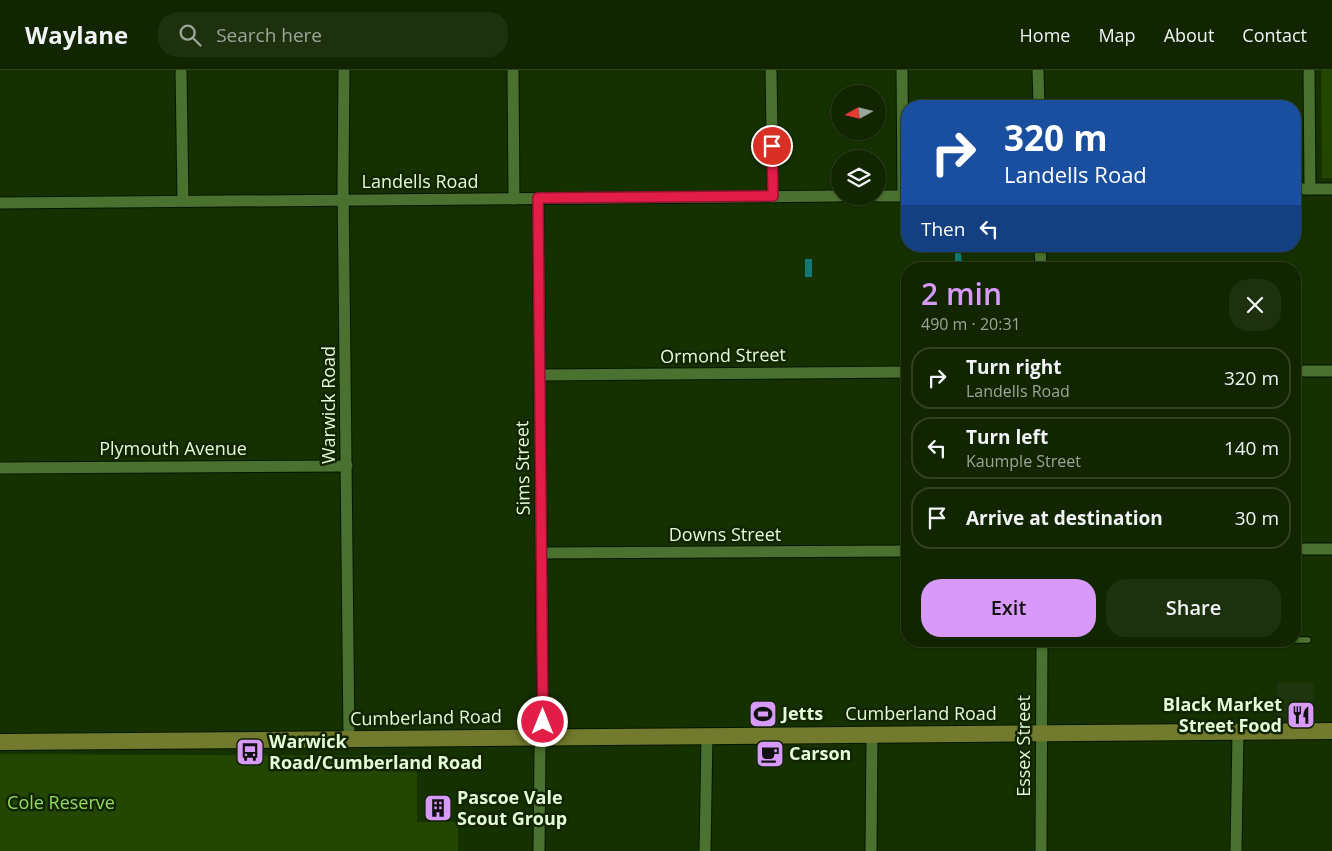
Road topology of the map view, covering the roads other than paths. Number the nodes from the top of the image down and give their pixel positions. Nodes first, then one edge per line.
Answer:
1 (181, 70) edge
2 (344, 70) edge
3 (512, 70) edge
4 (772, 70) edge
5 (902, 70) edge
6 (1038, 70) edge
7 (1309, 70) edge
8 (903, 100) edge
9 (1039, 100) edge
10 (1332, 188) edge
11 (1301, 189) edge
12 (1310, 189) junction
13 (773, 196) junction
14 (831, 196) edge
15 (886, 196) edge
16 (901, 196) edge
17 (538, 198) junction
18 (344, 199) junction
19 (514, 199) junction
20 (183, 201) junction
21 (0, 203) edge
22 (1332, 371) edge
23 (901, 372) edge
24 (1301, 372) edge
25 (540, 375) junction
26 (347, 466) junction
27 (0, 468) edge
28 (1301, 549) edge
29 (1332, 549) edge
30 (901, 551) edge
31 (542, 553) junction
32 (1301, 640) edge
33 (1308, 640) dead end
34 (1042, 647) edge
35 (1332, 731) edge
36 (1238, 732) junction
37 (872, 734) junction
38 (1042, 734) junction
39 (707, 736) junction
40 (542, 737) junction
41 (348, 739) junction
42 (0, 742) edge
43 (539, 851) edge
44 (705, 851) edge
45 (871, 851) edge
46 (1041, 851) edge
47 (1236, 851) edge

1 - 20 street
2 - 18 street, Warwick Road
3 - 19 street
4 - 13 street
5 - 8 street
6 - 9 street
7 - 12 street
10 - 12 street
11 - 12 street
13 - 14 street, Landells Road
13 - 17 street, Landells Road
15 - 16 street
17 - 19 street, Landells Road
17 - 25 street, Sims Street
18 - 19 street, Landells Road
18 - 20 street, Landells Road
18 - 26 street, Warwick Road
20 - 21 street, Landells Road
22 - 24 street
23 - 25 street, Ormond Street
25 - 31 street, Sims Street
26 - 27 street, Plymouth Avenue
26 - 41 street, Warwick Road
28 - 29 street
30 - 31 street, Downs Street
31 - 40 street, Sims Street
32 - 33 lane
34 - 38 street, Essex Street
35 - 36 main road, Cumberland Road
36 - 38 main road, Cumberland Road
36 - 47 street
37 - 38 main road, Cumberland Road
37 - 39 main road, Cumberland Road
37 - 45 street
38 - 46 street, Essex Street
39 - 40 main road, Cumberland Road
39 - 44 street
40 - 41 main road, Cumberland Road
40 - 43 street, Sims Street
41 - 42 main road, Cumberland Road

